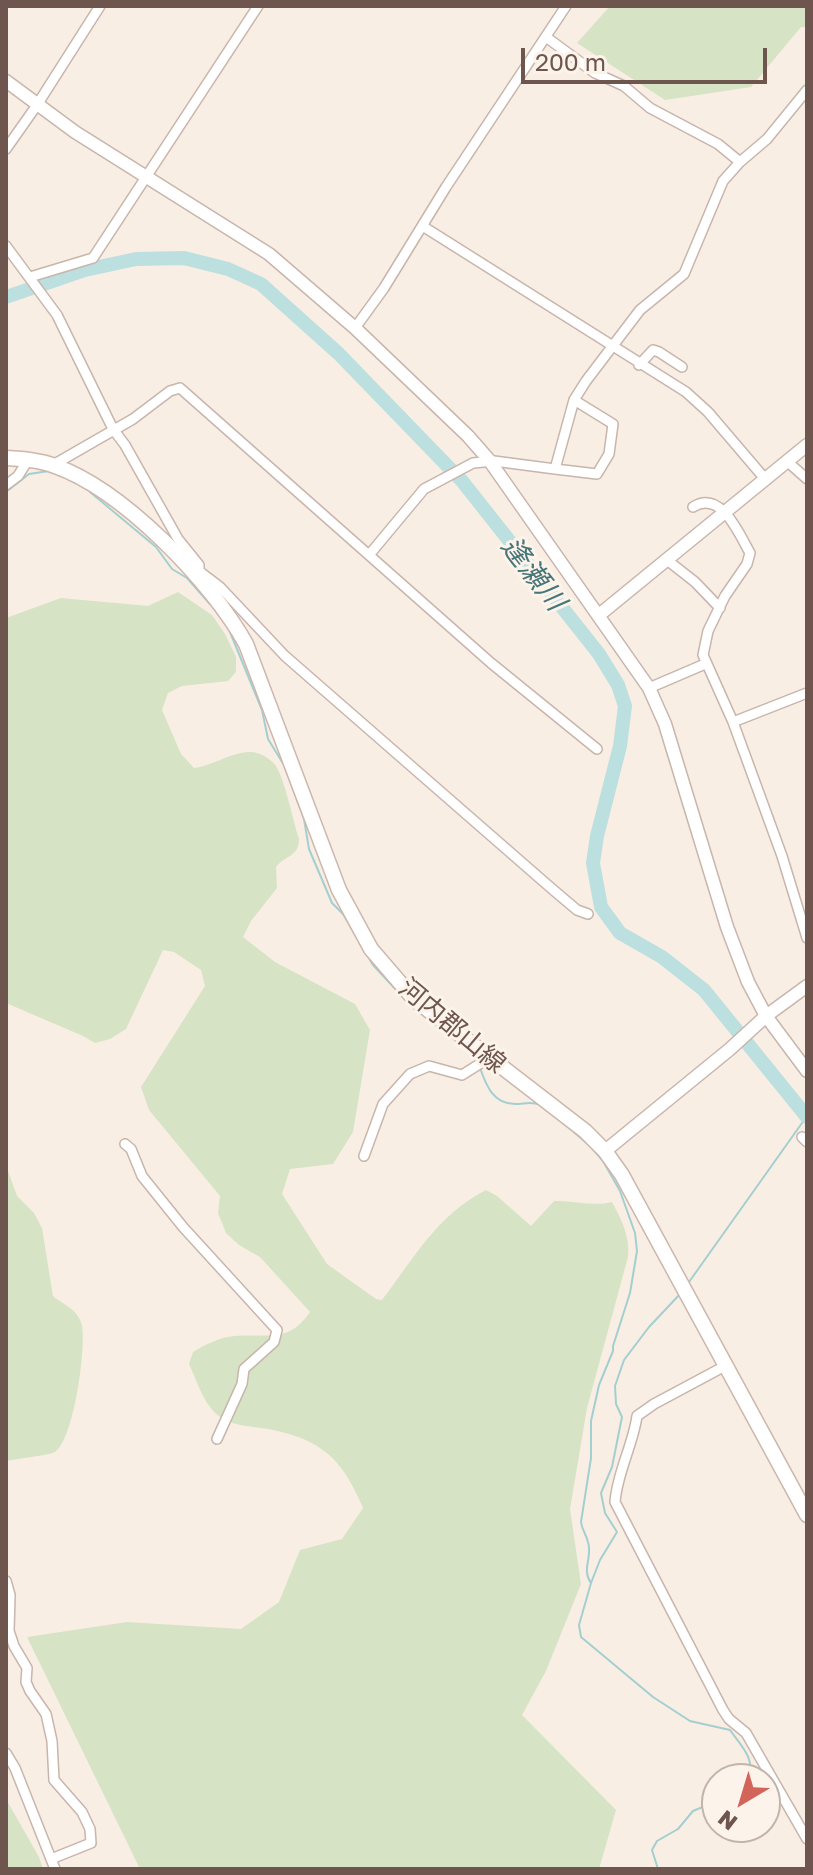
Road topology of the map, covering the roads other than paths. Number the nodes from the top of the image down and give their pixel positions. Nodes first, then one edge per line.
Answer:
1 (100, 6) edge
2 (258, 6) edge
3 (566, 6) edge
4 (546, 37) junction
5 (6, 81) edge
6 (807, 90) edge
7 (37, 105) junction
8 (6, 149) edge
9 (740, 162) junction
10 (147, 176) junction
11 (424, 227) junction
12 (6, 246) edge
13 (30, 277) junction
14 (355, 328) junction
15 (612, 345) junction
16 (639, 365) junction
17 (682, 367) dead end
18 (574, 400) junction
19 (113, 429) junction
20 (807, 445) edge
21 (6, 458) edge
22 (28, 460) junction
23 (489, 460) junction
24 (789, 463) junction
25 (53, 465) junction
26 (555, 469) junction
27 (807, 479) edge
28 (766, 480) junction
29 (6, 485) edge
30 (693, 507) dead end
31 (725, 513) junction
32 (369, 555) junction
33 (667, 560) junction
34 (198, 574) junction
35 (720, 608) junction
36 (599, 615) junction
37 (705, 664) junction
38 (649, 688) junction
39 (807, 693) edge
40 (733, 722) junction
41 (597, 749) dead end
42 (588, 914) dead end
43 (807, 938) edge
44 (807, 986) edge
45 (764, 1018) junction
46 (489, 1058) junction
47 (807, 1071) edge
48 (125, 1144) dead end
49 (605, 1151) junction
50 (364, 1156) dead end
51 (725, 1366) junction
52 (217, 1439) dead end
53 (802, 1494) edge
54 (807, 1515) edge
55 (6, 1581) edge
56 (6, 1753) edge
57 (807, 1839) edge
58 (53, 1864) edge

1 - 7 street
2 - 10 street
3 - 4 street
4 - 9 street
4 - 11 street
5 - 7 street
6 - 9 street
7 - 8 street
7 - 10 street
9 - 15 street
10 - 13 street
10 - 14 street
11 - 14 street
11 - 15 street
12 - 13 street
13 - 19 street
14 - 23 street
15 - 16 street
15 - 18 street
16 - 17 street
16 - 28 street
18 - 26 street
18 - 26 street
19 - 25 street
19 - 32 street
19 - 34 street
20 - 24 street
21 - 22 main road, 河内郡山線
22 - 25 main road, 河内郡山線
22 - 29 street
23 - 26 street
23 - 32 street
23 - 36 street
24 - 27 street
24 - 28 street
25 - 34 main road, 河内郡山線
28 - 31 street
30 - 31 street
31 - 33 street
31 - 35 street
32 - 41 street
33 - 35 street
33 - 36 street
34 - 42 street
34 - 46 main road, 河内郡山線
35 - 37 street
36 - 38 street
37 - 38 street
37 - 40 street
38 - 45 street
39 - 40 street
40 - 43 street
44 - 45 street
45 - 47 street
45 - 49 street
46 - 49 main road, 河内郡山線
46 - 50 street
48 - 52 street
49 - 51 main road, 河内郡山線
51 - 53 main road, 河内郡山線
51 - 57 street
53 - 54 main road, 河内郡山線
55 - 58 street
56 - 58 street

